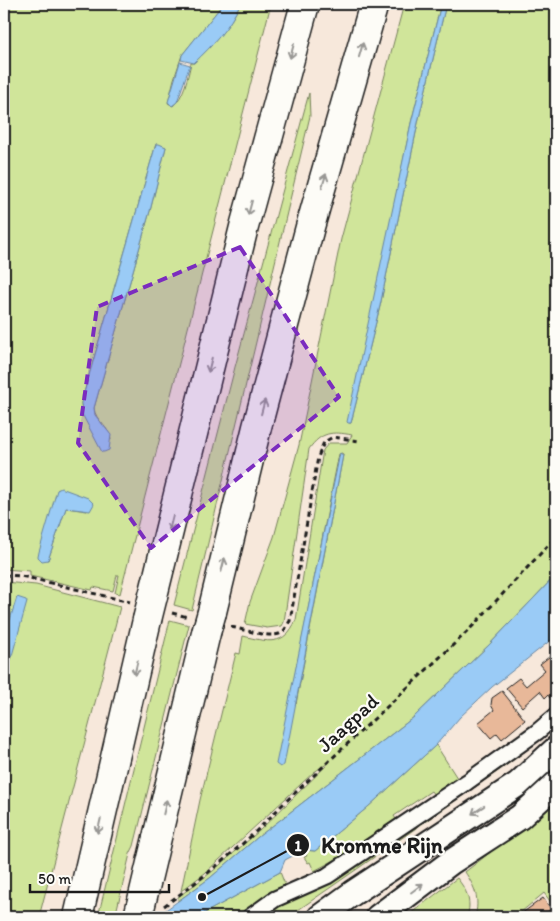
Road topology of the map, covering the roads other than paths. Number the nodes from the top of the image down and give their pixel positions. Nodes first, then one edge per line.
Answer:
1 (305, 4) edge
2 (374, 4) edge
3 (556, 716) edge
4 (556, 749) edge
5 (556, 784) edge
6 (148, 908) edge
7 (78, 917) edge
8 (250, 917) edge
9 (320, 917) edge
10 (378, 917) edge

1 -> 7 highway
6 -> 2 highway
3 - 8 street
4 -> 9 main road
10 -> 5 main road

